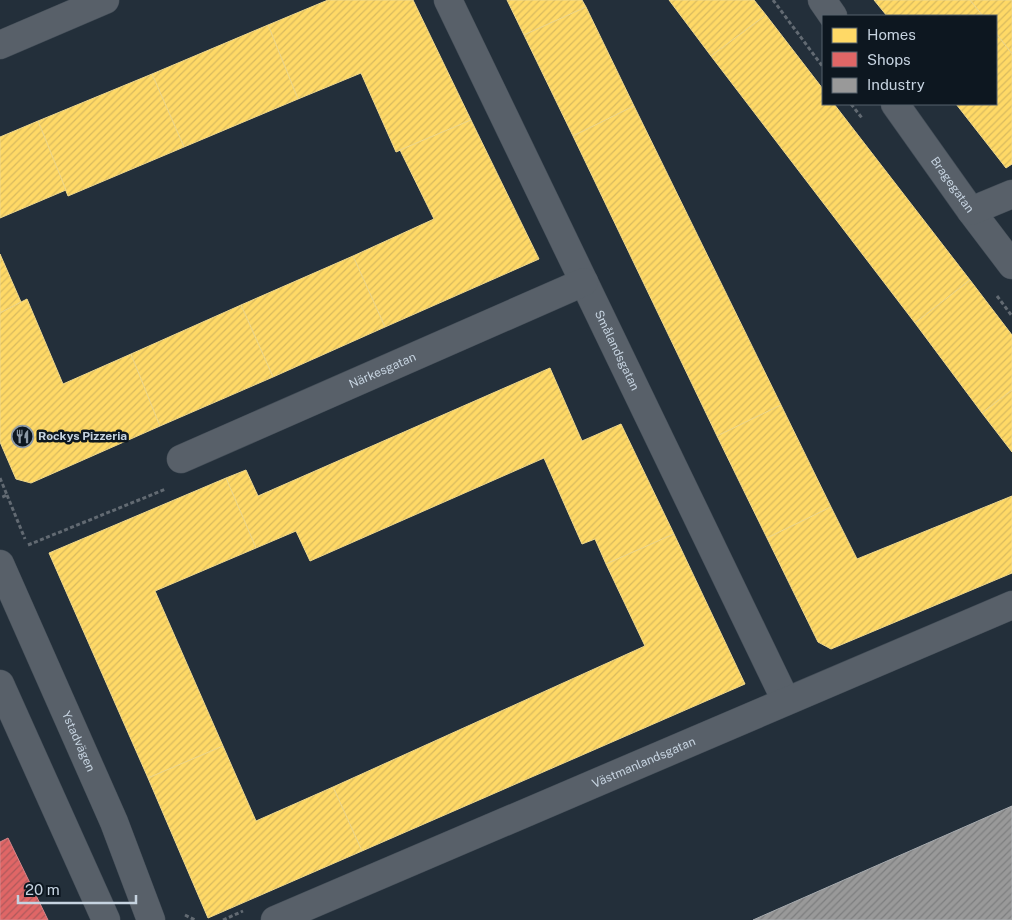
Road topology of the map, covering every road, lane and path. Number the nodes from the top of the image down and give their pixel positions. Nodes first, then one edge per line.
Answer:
1 (106, 0) edge
2 (448, 0) edge
3 (773, 0) edge
4 (822, 0) edge
5 (832, 15) edge
6 (0, 45) edge
7 (822, 66) edge
8 (896, 105) edge
9 (1012, 194) edge
10 (971, 211) junction
11 (1012, 265) edge
12 (584, 282) junction
13 (181, 459) joint
14 (0, 478) edge
15 (0, 498) edge
16 (28, 545) dead end
17 (0, 564) edge
18 (1012, 605) edge
19 (0, 684) edge
20 (786, 701) junction
21 (106, 920) edge
22 (151, 920) edge
23 (275, 920) edge

1 - 6 street
2 - 12 street, Smålandsgatan
3 - 7 path
4 - 5 street
8 - 10 street, Bragegatan
9 - 10 street
10 - 11 street, Bragegatan
12 - 13 street, Närkesgatan
12 - 20 street, Smålandsgatan
13 - 16 path
14 - 15 path
17 - 22 street, Ystadvägen
18 - 20 street, Västmanlandsgatan
19 - 21 street
20 - 23 street, Västmanlandsgatan

